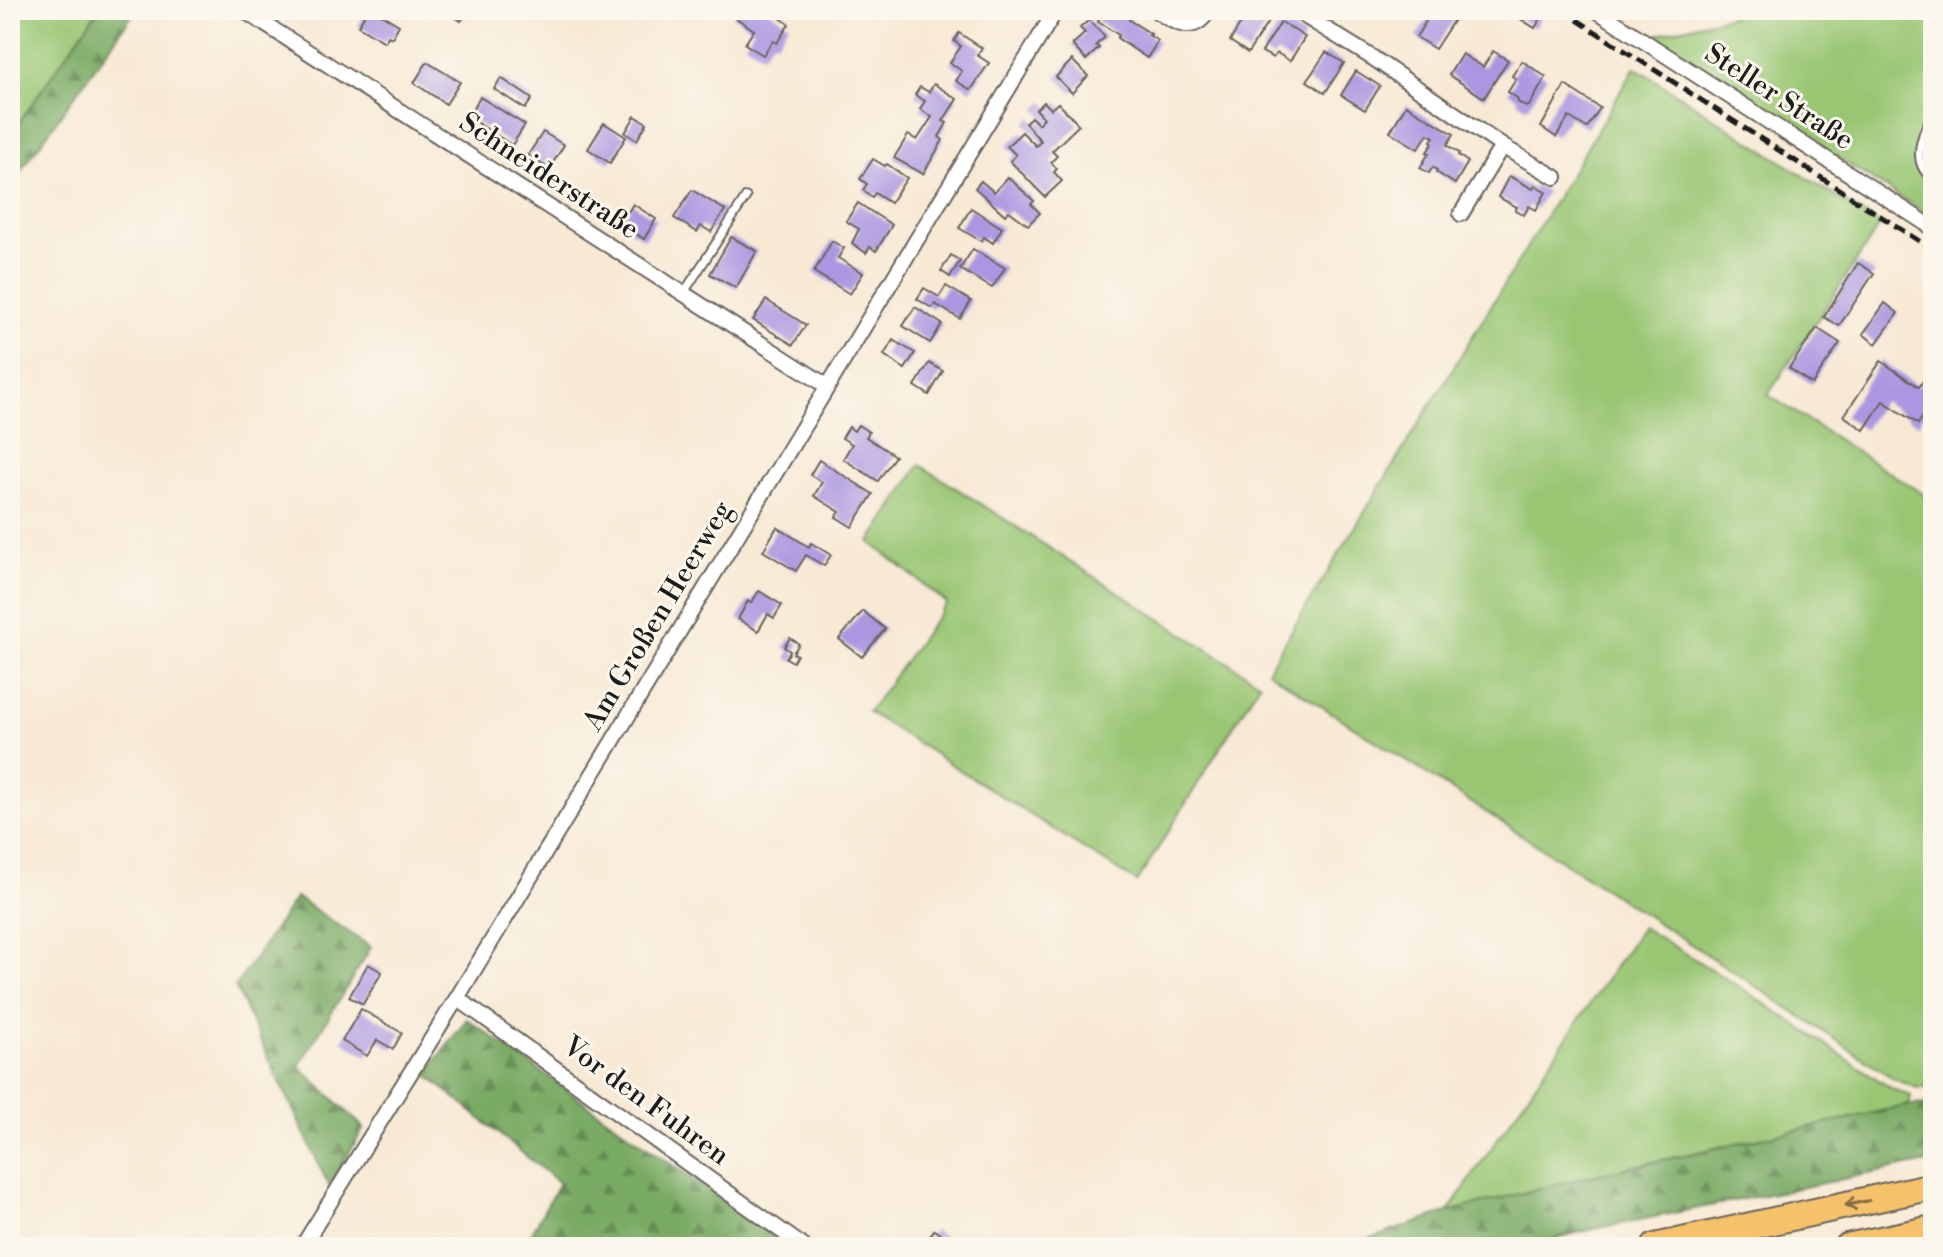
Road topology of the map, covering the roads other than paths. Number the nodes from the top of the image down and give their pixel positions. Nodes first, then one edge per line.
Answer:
1 (243, 10) edge
2 (1056, 10) edge
3 (1155, 10) edge
4 (1209, 10) edge
5 (1295, 10) edge
6 (1596, 10) edge
7 (1933, 113) edge
8 (1502, 146) junction
9 (1555, 177) dead end
10 (1933, 179) edge
11 (746, 197) dead end
12 (1461, 214) dead end
13 (1933, 228) edge
14 (683, 294) junction
15 (827, 386) junction
16 (457, 998) junction
17 (1933, 1186) edge
18 (1933, 1229) edge
19 (302, 1247) edge
20 (804, 1247) edge
21 (1655, 1247) edge
22 (1847, 1247) edge

1 - 14 street, Schneiderstraße
2 - 15 street, Am Großen Heerweg
3 - 4 street
5 - 8 street
6 - 13 street, Steller Straße
7 - 10 lane
8 - 9 street
8 - 12 street
11 - 14 lane
14 - 15 street, Schneiderstraße
15 - 16 street, Am Großen Heerweg
16 - 19 street, Am Großen Heerweg
16 - 20 street, Vor den Fuhren
17 -> 21 highway
18 - 22 highway

